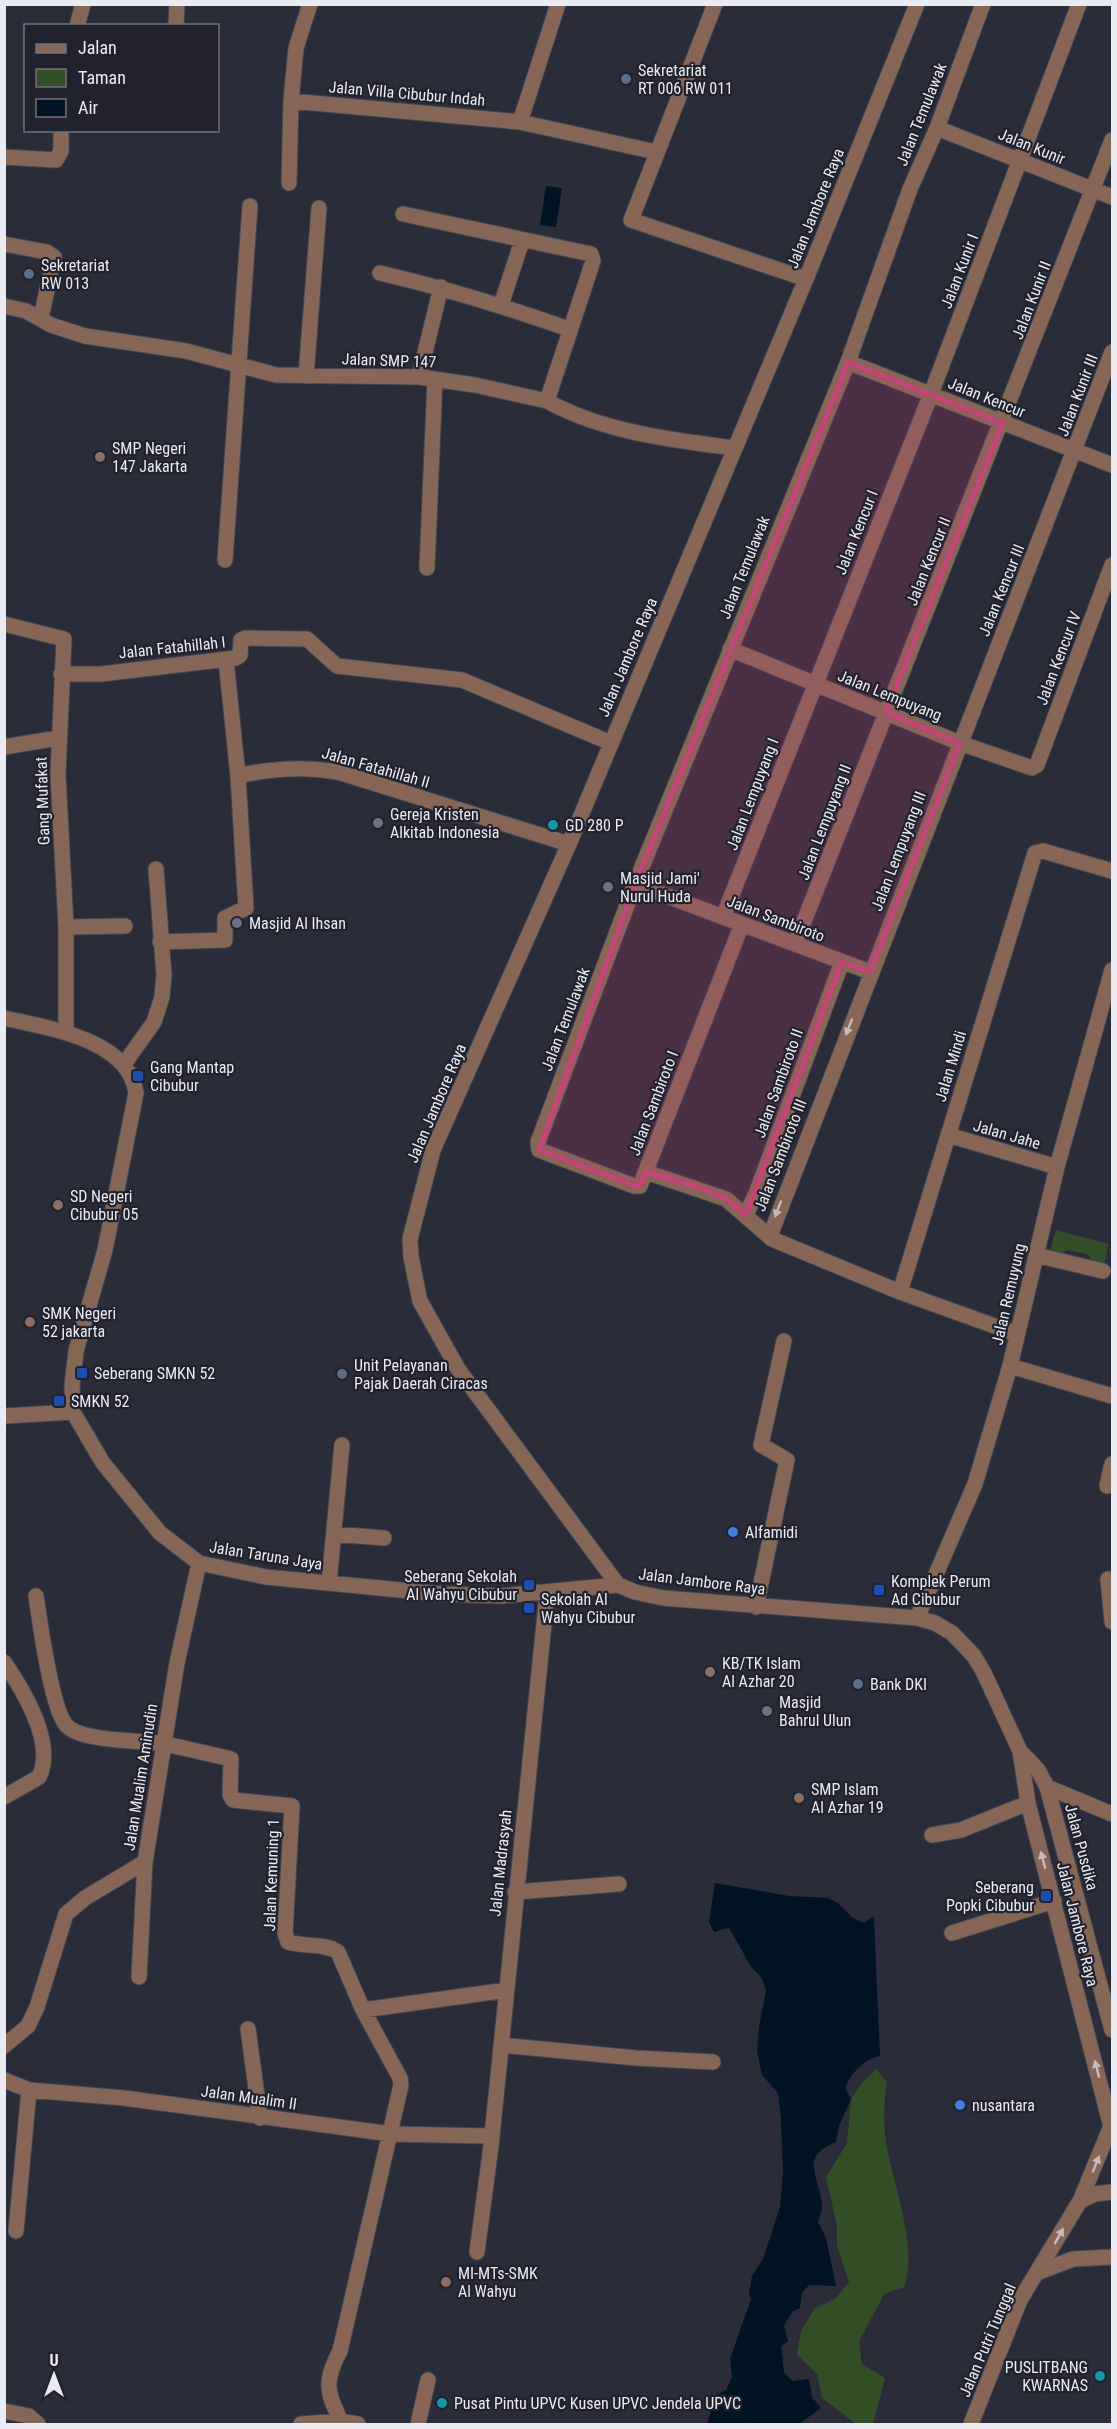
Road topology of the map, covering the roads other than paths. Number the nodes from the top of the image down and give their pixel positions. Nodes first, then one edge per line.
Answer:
1 (83, 4) edge
2 (177, 4) edge
3 (310, 4) edge
4 (558, 4) edge
5 (715, 4) edge
6 (917, 4) edge
7 (983, 4) edge
8 (1079, 4) edge
9 (78, 24) edge
10 (176, 24) edge
11 (291, 101) junction
12 (520, 122) junction
13 (937, 128) junction
14 (62, 132) edge
15 (1113, 140) edge
16 (656, 152) junction
17 (4, 157) edge
18 (1021, 161) junction
19 (289, 183) dead end
20 (1094, 190) junction
21 (1113, 197) edge
22 (250, 206) dead end
23 (319, 208) dead end
24 (403, 213) dead end
25 (522, 241) junction
26 (4, 244) edge
27 (380, 273) dead end
28 (806, 279) junction
29 (441, 287) junction
30 (501, 305) junction
31 (4, 306) edge
32 (41, 318) junction
33 (569, 329) junction
34 (1113, 352) edge
35 (848, 362) junction
36 (240, 363) junction
37 (306, 376) junction
38 (419, 377) junction
39 (435, 379) junction
40 (931, 394) junction
41 (547, 401) junction
42 (1003, 423) junction
43 (734, 448) junction
44 (1075, 450) junction
45 (1113, 465) edge
46 (225, 560) dead end
47 (1113, 565) edge
48 (427, 568) dead end
49 (4, 624) edge
50 (730, 649) junction
51 (226, 660) junction
52 (61, 674) junction
53 (814, 683) junction
54 (886, 712) junction
55 (58, 738) junction
56 (611, 743) junction
57 (960, 743) junction
58 (4, 747) edge
59 (1037, 765) joint
60 (238, 776) junction
61 (569, 844) junction
62 (156, 869) dead end
63 (1113, 871) edge
64 (635, 884) junction
65 (723, 917) junction
66 (742, 924) junction
67 (125, 926) dead end
68 (66, 927) junction
69 (160, 942) junction
70 (795, 944) junction
71 (842, 962) junction
72 (1113, 970) edge
73 (870, 972) junction
74 (4, 1018) edge
75 (66, 1032) junction
76 (124, 1064) junction
77 (948, 1135) junction
78 (538, 1143) joint
79 (1057, 1167) junction
80 (646, 1172) junction
81 (746, 1215) junction
82 (770, 1236) junction
83 (1036, 1255) junction
84 (1103, 1271) dead end
85 (900, 1292) junction
86 (1017, 1334) junction
87 (784, 1341) dead end
88 (1010, 1366) junction
89 (1113, 1396) edge
90 (73, 1412) junction
91 (4, 1416) edge
92 (342, 1445) dead end
93 (1113, 1464) edge
94 (1107, 1486) dead end
95 (333, 1534) junction
96 (384, 1538) dead end
97 (199, 1563) junction
98 (1108, 1579) dead end
99 (329, 1583) junction
100 (618, 1585) junction
101 (547, 1594) junction
102 (36, 1596) dead end
103 (756, 1607) junction
104 (917, 1618) junction
105 (1113, 1622) edge
106 (4, 1662) edge
107 (164, 1744) junction
108 (1020, 1750) junction
109 (1047, 1787) junction
110 (4, 1797) edge
111 (1028, 1803) junction
112 (1113, 1814) edge
113 (932, 1835) dead end
114 (145, 1862) junction
115 (619, 1884) dead end
116 (515, 1892) junction
117 (1054, 1901) junction
118 (952, 1933) dead end
119 (139, 1977) dead end
120 (507, 1990) junction
121 (363, 2010) junction
122 (248, 2029) dead end
123 (1113, 2030) edge
124 (501, 2045) junction
125 (4, 2046) edge
126 (713, 2062) dead end
127 (4, 2080) edge
128 (29, 2090) junction
129 (260, 2118) junction
130 (1112, 2128) edge
131 (392, 2134) junction
132 (490, 2136) junction
133 (1113, 2192) edge
134 (1080, 2201) junction
135 (16, 2231) dead end
136 (477, 2252) dead end
137 (1113, 2257) edge
138 (1039, 2272) junction
139 (428, 2380) dead end
140 (4, 2410) edge
141 (341, 2421) junction
142 (38, 2424) edge
143 (301, 2424) edge
144 (358, 2424) edge
145 (418, 2424) edge
146 (971, 2424) edge

1 - 9 street
2 - 10 street
3 - 11 street
4 - 12 street
5 - 16 street
6 - 28 street, Jalan Jambore Raya
7 - 13 street, Jalan Temulawak
8 - 18 street, Jalan Kunir I
11 - 12 street, Jalan Villa Cibubur Indah
11 - 19 street
12 - 16 street, Jalan Villa Cibubur Indah
13 - 18 street, Jalan Kunir
13 - 35 street, Jalan Temulawak
14 - 17 street
15 - 20 street, Jalan Kunir II
16 - 28 street
18 - 20 street, Jalan Kunir
18 - 40 street, Jalan Kunir I
20 - 21 street, Jalan Kunir
20 - 42 street, Jalan Kunir II
22 - 36 street
23 - 37 street
24 - 25 street
25 - 30 street
25 - 33 street
26 - 32 street
27 - 29 street
28 - 43 street, Jalan Jambore Raya
29 - 30 street
29 - 38 street
30 - 33 street
31 - 32 street, Jalan SMP 147
32 - 36 street, Jalan SMP 147
33 - 41 street
34 - 44 street, Jalan Kunir III
35 - 40 street, Jalan Kencur
35 - 50 street, Jalan Temulawak
36 - 37 street, Jalan SMP 147
36 - 46 street
37 - 38 street, Jalan SMP 147
38 - 39 street, Jalan SMP 147
39 - 41 street, Jalan SMP 147
39 - 48 street
40 - 42 street, Jalan Kencur
40 - 53 street, Jalan Kencur I
41 - 43 street, Jalan SMP 147
42 - 44 street, Jalan Kencur
42 - 54 street, Jalan Kencur II
43 - 56 street, Jalan Jambore Raya
44 - 45 street, Jalan Kencur
44 - 57 street, Jalan Kencur III
47 - 59 street, Jalan Kencur IV
49 - 52 street, Gang Mufakat
50 - 53 street, Jalan Lempuyang
50 - 64 street, Jalan Temulawak
51 - 52 street, Jalan Fatahillah I
51 - 56 street, Jalan Fatahillah I
51 - 60 street
52 - 55 street, Gang Mufakat
53 - 54 street, Jalan Lempuyang
53 - 65 street, Jalan Lempuyang I
54 - 57 street, Jalan Lempuyang
54 - 70 street, Jalan Lempuyang II
55 - 58 street
55 - 68 street, Gang Mufakat
56 - 61 street, Jalan Jambore Raya
57 - 59 street, Jalan Lempuyang
57 - 73 street, Jalan Lempuyang III
60 - 61 street, Jalan Fatahillah II
60 - 69 street
61 - 100 street, Jalan Jambore Raya
62 - 69 street
63 - 77 street, Jalan Mindi
64 - 65 street, Jalan Sambiroto
64 - 78 street, Jalan Temulawak
65 - 66 street, Jalan Sambiroto
66 - 70 street, Jalan Sambiroto
66 - 80 street, Jalan Sambiroto I
67 - 68 street
68 - 75 street, Gang Mufakat
69 - 76 street
70 - 71 street, Jalan Sambiroto
71 - 73 street, Jalan Sambiroto
71 - 81 street, Jalan Sambiroto II
72 - 79 street, Jalan Remuyung
73 -> 82 street, Jalan Sambiroto III
74 - 75 street
75 - 76 street
76 - 90 street, Jalan Taruna Jaya
77 - 79 street, Jalan Jahe
77 - 85 street, Jalan Mindi
78 - 80 street, Jalan Sambiroto I
79 - 83 street, Jalan Remuyung
80 - 81 street
81 - 82 street
82 - 85 street, Jalan Sambiroto III
83 - 84 street
83 - 86 street, Jalan Remuyung
85 - 86 street, Jalan Sambiroto III
86 - 88 street, Jalan Remuyung
87 - 103 street
88 - 89 street
88 - 104 street, Jalan Remuyung
90 - 91 street
90 - 97 street, Jalan Taruna Jaya
92 - 95 street
93 - 94 street
95 - 96 street
95 - 99 street
97 - 99 street, Jalan Taruna Jaya
97 - 107 street, Jalan Mualim Aminudin
98 - 105 street
99 - 101 street, Jalan Taruna Jaya
100 - 101 street, Jalan Taruna Jaya
100 - 103 street, Jalan Jambore Raya
101 - 116 street, Jalan Madrasyah
102 - 107 street
103 - 104 street, Jalan Jambore Raya
104 - 108 street, Jalan Jambore Raya
106 - 110 street
107 - 114 street, Jalan Mualim Aminudin
107 - 121 street, Jalan Kemuning 1
108 - 109 street, Jalan Pusdika
108 - 111 street, Jalan Jambore Raya
109 - 112 street
109 - 123 street, Jalan Pusdika
111 - 113 street
117 -> 111 street, Jalan Jambore Raya
114 - 119 street
114 - 125 street, Jalan Mualim Aminudin
115 - 116 street
116 - 120 street, Jalan Madrasyah
117 - 118 street
130 -> 117 street, Jalan Jambore Raya
120 - 121 street
120 - 124 street, Jalan Madrasyah
121 - 131 street
122 - 129 street
124 - 126 street
124 - 132 street, Jalan Madrasyah
127 - 128 street, Jalan Mualim II
128 - 129 street, Jalan Mualim II
128 - 135 street
129 - 131 street, Jalan Mualim II
134 -> 130 street, Jalan Putri Tunggal
131 - 132 street, Jalan Mualim II
131 - 141 street
132 - 136 street, Jalan Madrasyah
133 - 134 street
138 -> 134 street, Jalan Putri Tunggal
137 - 138 street
138 - 146 street, Jalan Putri Tunggal
139 - 145 street
140 - 142 street
141 - 143 street
141 - 144 street

